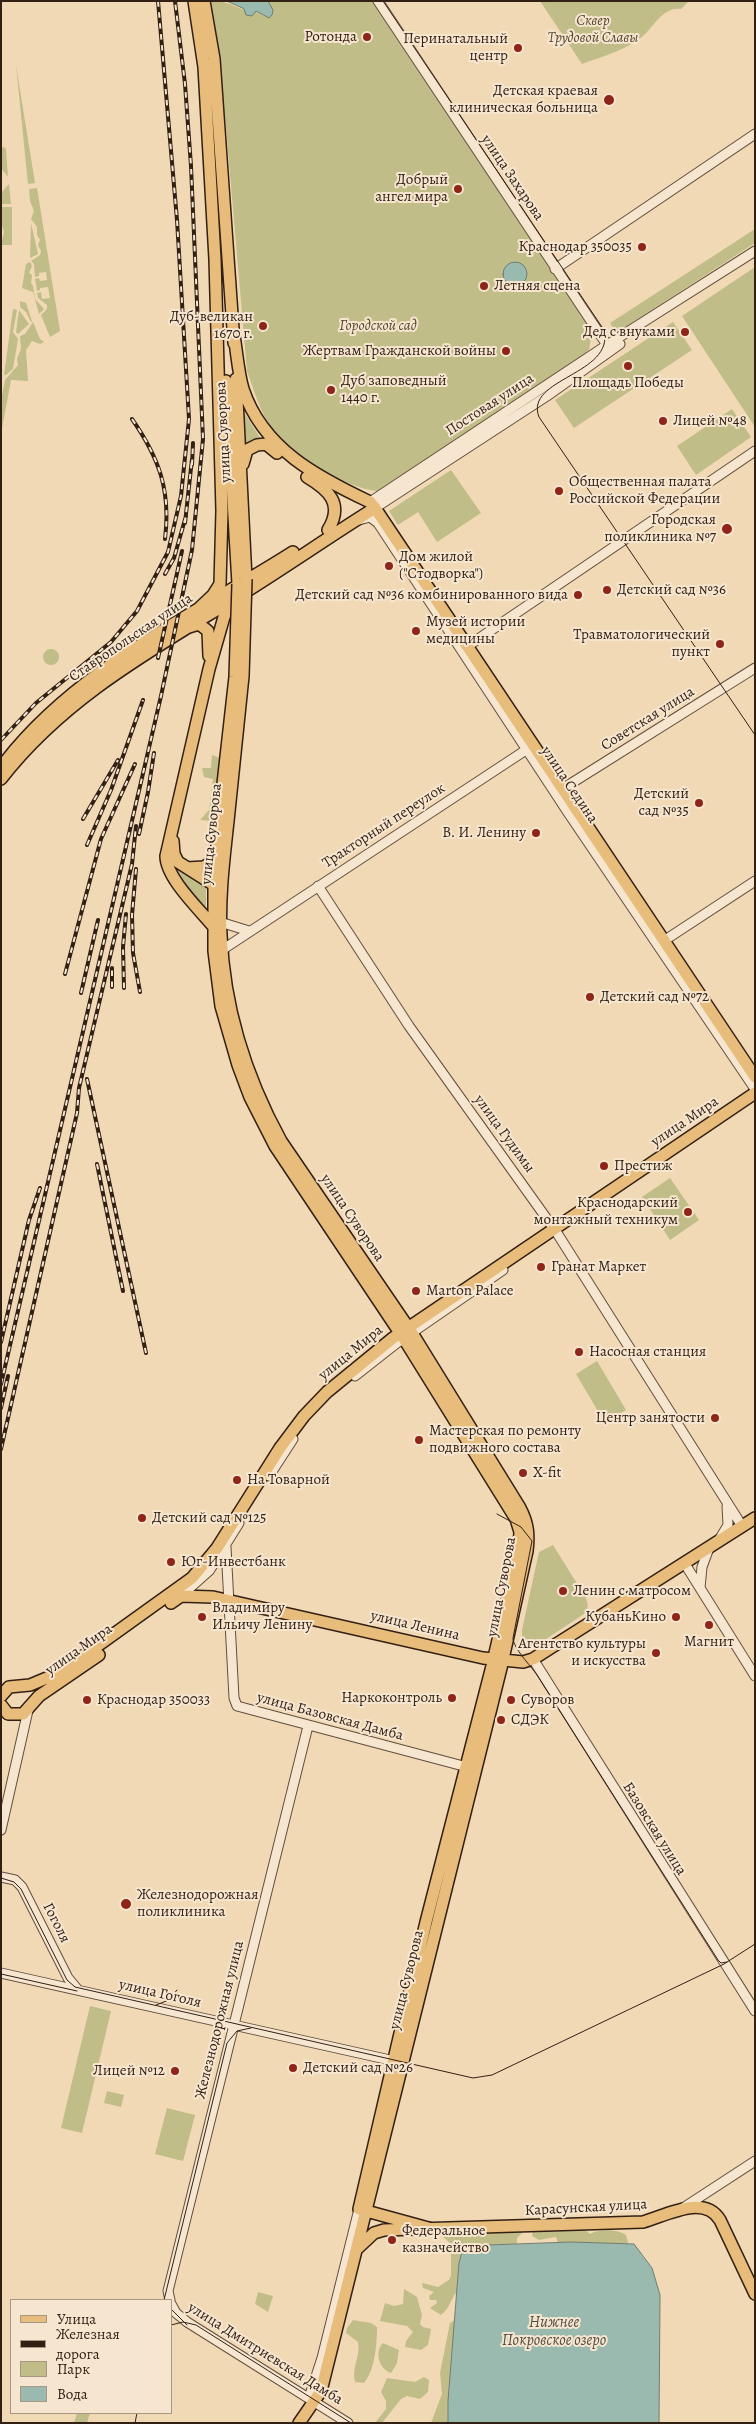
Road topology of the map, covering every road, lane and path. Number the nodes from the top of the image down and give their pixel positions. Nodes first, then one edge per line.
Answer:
1 (194, 1) edge
2 (204, 1) edge
3 (378, 1) edge
4 (755, 134) edge
5 (755, 251) edge
6 (755, 256) edge
7 (216, 259) junction
8 (556, 268) junction
9 (234, 336) junction
10 (607, 345) junction
11 (755, 451) edge
12 (239, 480) junction
13 (373, 505) junction
14 (350, 524) junction
15 (328, 530) junction
16 (264, 580) joint
17 (241, 584) joint
18 (232, 600) junction
19 (195, 612) junction
20 (183, 629) junction
21 (465, 648) junction
22 (755, 668) edge
23 (209, 670) junction
24 (530, 747) junction
25 (1, 766) edge
26 (1, 779) edge
27 (560, 791) junction
28 (224, 820) junction
29 (216, 860) junction
30 (172, 864) junction
31 (187, 868) junction
32 (755, 882) edge
33 (318, 886) junction
34 (218, 887) junction
35 (216, 924) junction
36 (249, 931) junction
37 (661, 943) junction
38 (222, 950) junction
39 (755, 1077) edge
40 (755, 1089) edge
41 (755, 1093) edge
42 (755, 1100) edge
43 (556, 1230) junction
44 (406, 1332) junction
45 (727, 1503) junction
46 (755, 1518) edge
47 (742, 1526) junction
48 (226, 1540) junction
49 (714, 1545) junction
50 (685, 1564) junction
51 (700, 1588) junction
52 (181, 1596) junction
53 (228, 1600) junction
54 (532, 1659) junction
55 (498, 1660) junction
56 (755, 1676) edge
57 (19, 1686) junction
58 (1, 1696) edge
59 (1, 1705) edge
60 (30, 1706) junction
61 (308, 1726) junction
62 (467, 1767) junction
63 (1, 1830) edge
64 (1, 1877) edge
65 (1, 1973) edge
66 (78, 1990) junction
67 (755, 2011) edge
68 (234, 2025) junction
69 (397, 2062) junction
70 (755, 2161) edge
71 (363, 2210) junction
72 (681, 2210) junction
73 (432, 2229) junction
74 (357, 2249) junction
75 (755, 2294) edge
76 (169, 2296) edge
77 (172, 2306) edge
78 (311, 2399) junction
79 (299, 2423) edge
80 (348, 2423) edge

1 - 7 main road, улица Суворова
2 - 9 main road, улица Суворова
3 - 8 street, улица Захарова
4 - 8 street
5 - 10 street, Постовая улица
6 - 13 street, Постовая улица
7 - 12 main road, улица Суворова
7 - 19 main road, улица Суворова
8 - 10 street, улица Захарова
9 - 12 main road, улица Суворова
9 - 13 main road
10 - 13 street, Постовая улица
11 - 21 street
12 - 15 main road
12 - 28 main road, улица Суворова, bridge
13 - 14 main road, Постовая улица
13 - 15 main road, Постовая улица
13 - 21 main road, улица Седина
14 - 16 main road, Постовая улица
14 - 21 street, улица Седина
15 - 17 main road, Постовая улица
16 - 18 main road, Ставропольская улица
17 - 19 main road, Ставропольская улица
18 - 20 main road, Ставропольская улица
18 - 23 main road
19 - 25 main road, Ставропольская улица
20 - 23 main road, Ставропольская улица
20 - 26 main road, Ставропольская улица
21 - 24 main road, улица Седина
22 - 27 street, Советская улица
23 - 30 main road
24 - 27 main road, улица Седина
24 - 33 street, Тракторный переулок
27 - 37 main road, улица Седина
28 - 29 main road, улица Суворова
28 - 34 main road, улица Суворова
29 - 31 main road
29 - 34 main road, улица Суворова
30 - 31 main road
30 - 35 main road
31 - 34 main road
32 - 37 street
33 - 36 street, Тракторный переулок
33 - 43 street, улица Гудимы
34 - 35 main road, улица Суворова
35 - 36 street
35 - 38 main road, улица Суворова
35 - 44 main road, улица Суворова
36 - 38 street, Тракторный переулок
37 - 39 main road, улица Седина
37 - 40 street, улица Седина
38 - 44 main road, улица Суворова
41 - 43 main road, улица Мира
42 - 43 street, улица Мира
43 - 44 main road, улица Мира
43 - 45 street, улица Гудимы
44 - 48 main road, улица Мира
44 - 55 main road, улица Суворова
45 - 47 street, улица Гудимы
45 - 49 street
46 - 47 main road, улица Ленина
47 - 49 main road, улица Ленина
48 - 52 street, улица Мира
48 - 53 street, улица Базовская Дамба
48 - 57 main road, улица Мира
49 - 50 main road, улица Ленина
49 - 51 street
50 - 51 street
50 - 54 main road, улица Ленина
51 - 56 street
52 - 53 main road, улица Ленина
52 - 60 main road, улица Мира
53 - 55 main road, улица Ленина
53 - 61 street, улица Базовская Дамба
54 - 55 main road, улица Ленина
54 - 67 street, Базовская улица
55 - 62 main road, улица Суворова
55 - 69 main road, улица Суворова
57 - 58 main road, улица Мира
57 - 60 main road
59 - 60 main road
60 - 63 street
61 - 62 street, улица Базовская Дамба
61 - 68 street, Железнодорожная улица
62 - 69 main road, улица Суворова
64 - 66 street, Гоголя
65 - 66 street, улица Гоголя
66 - 68 street, улица Гоголя
68 - 69 street, улица Гоголя
68 - 76 street, Железнодорожная улица
69 - 71 main road, улица Суворова
70 - 72 street, Карасунская улица
71 - 73 main road, Карасунская улица
71 - 74 main road, улица Суворова
71 - 78 street, улица Суворова
72 - 73 main road, Карасунская улица
72 - 75 main road
73 - 74 main road, Карасунская улица
74 - 78 main road, улица Суворова
77 - 78 street, улица Дмитриевская Дамба
78 - 79 main road
78 - 80 street, улица Дмитриевская Дамба

